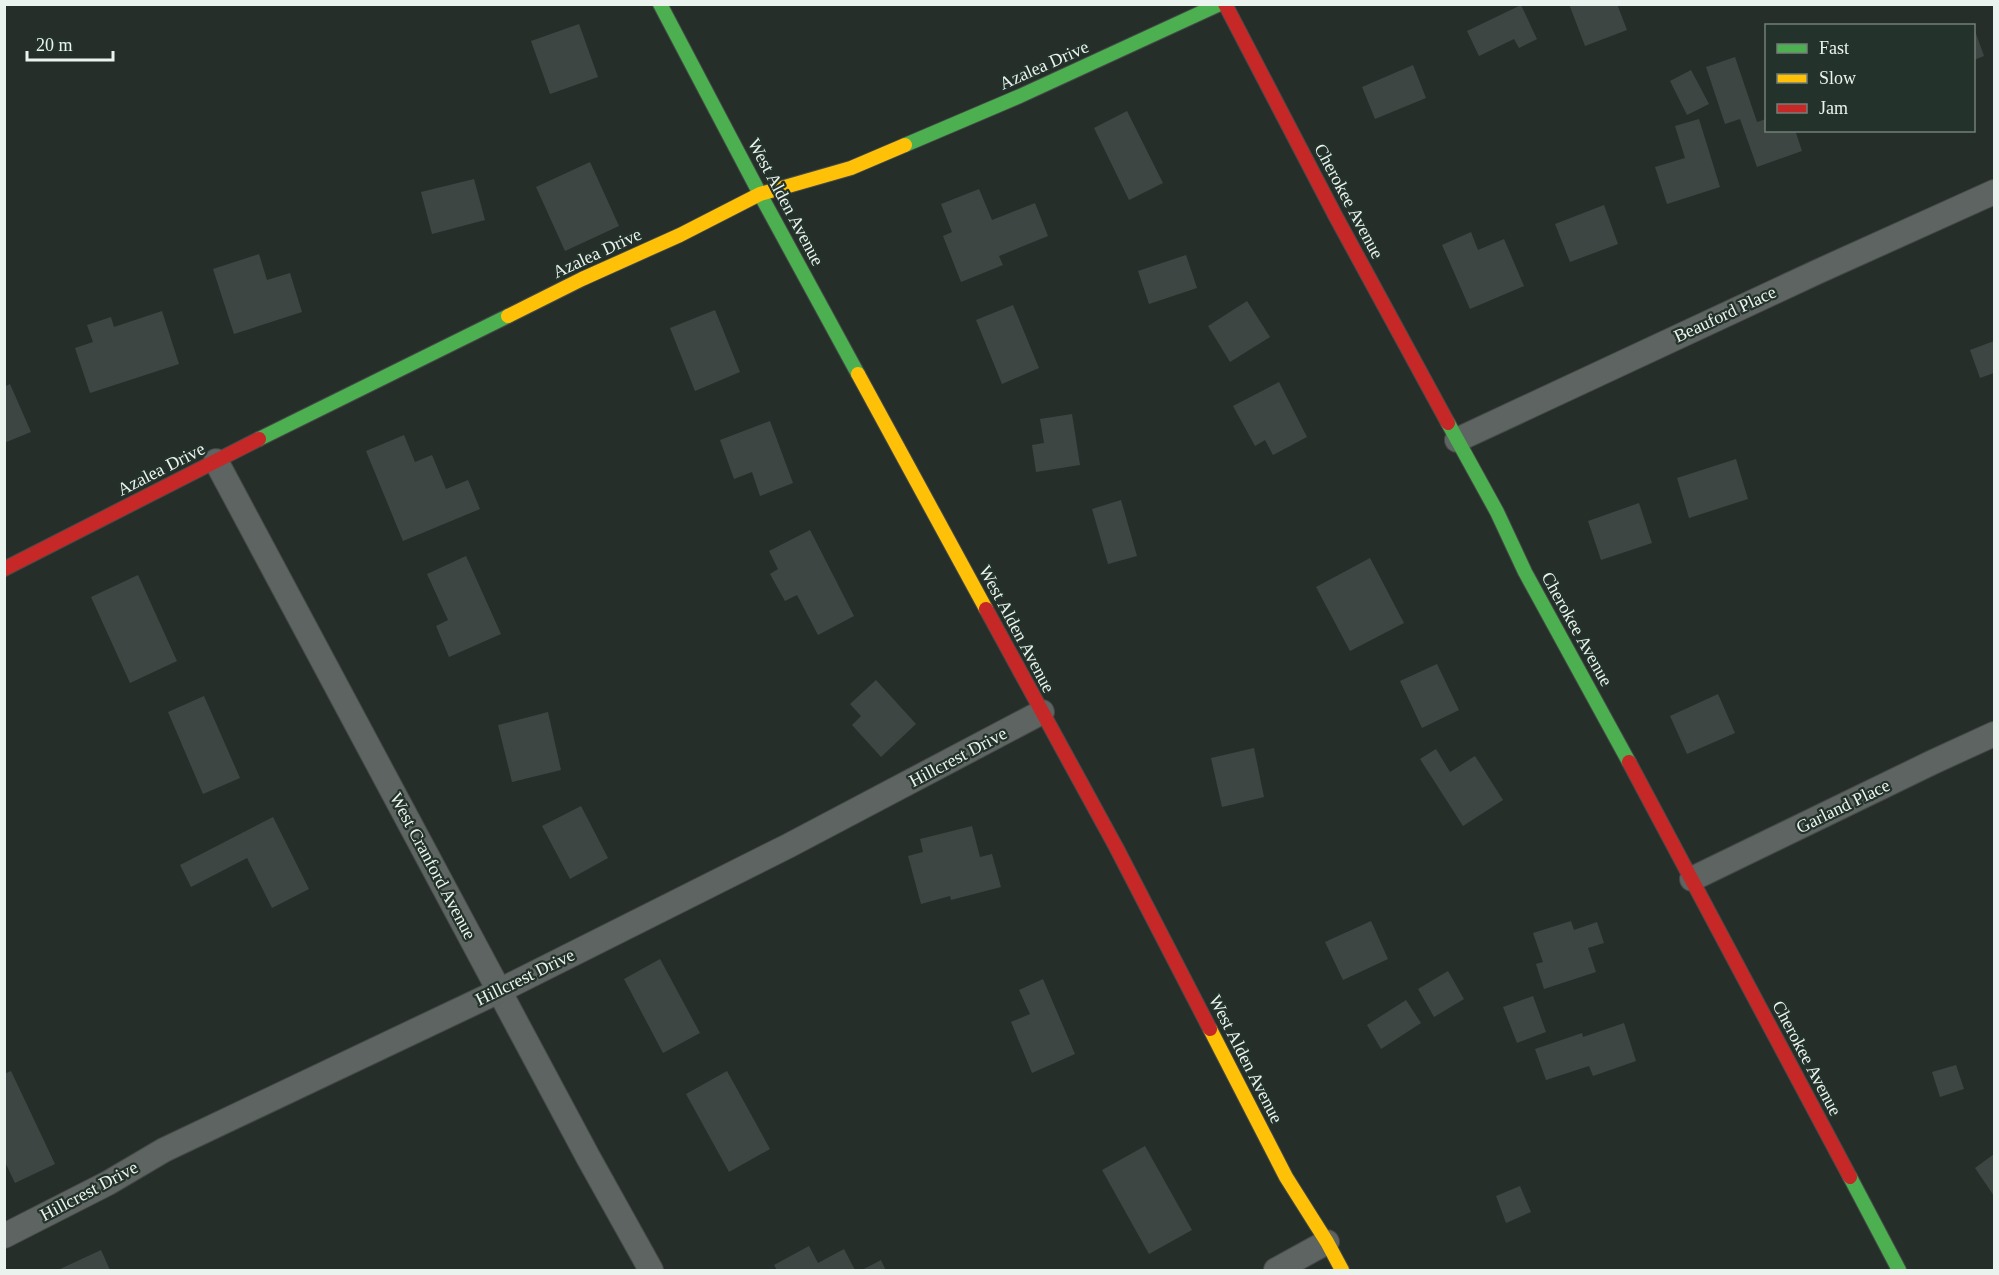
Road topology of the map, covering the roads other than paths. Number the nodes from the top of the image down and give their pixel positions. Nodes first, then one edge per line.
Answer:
1 (660, 4) edge
2 (1220, 4) edge
3 (1225, 4) edge
4 (1995, 192) edge
5 (760, 194) junction
6 (1457, 440) junction
7 (216, 461) junction
8 (4, 569) edge
9 (1042, 712) junction
10 (1995, 734) edge
11 (1692, 879) junction
12 (499, 991) junction
13 (4, 1236) edge
14 (1327, 1242) junction
15 (651, 1270) edge
16 (1276, 1270) edge
17 (1342, 1270) edge
18 (1899, 1270) edge

1 - 5 street, West Alden Avenue
2 - 5 street, Azalea Drive
3 - 6 street, Cherokee Avenue
4 - 6 street, Beauford Place
5 - 7 street, Azalea Drive
5 - 9 street, West Alden Avenue
6 - 11 street, Cherokee Avenue
7 - 8 street, Azalea Drive
7 - 12 street, West Cranford Avenue
9 - 12 street, Hillcrest Drive
9 - 14 street, West Alden Avenue
10 - 11 street, Garland Place
11 - 18 street, Cherokee Avenue
12 - 13 street, Hillcrest Drive
12 - 15 street, West Cranford Avenue
14 - 16 street
14 - 17 street, West Alden Avenue

